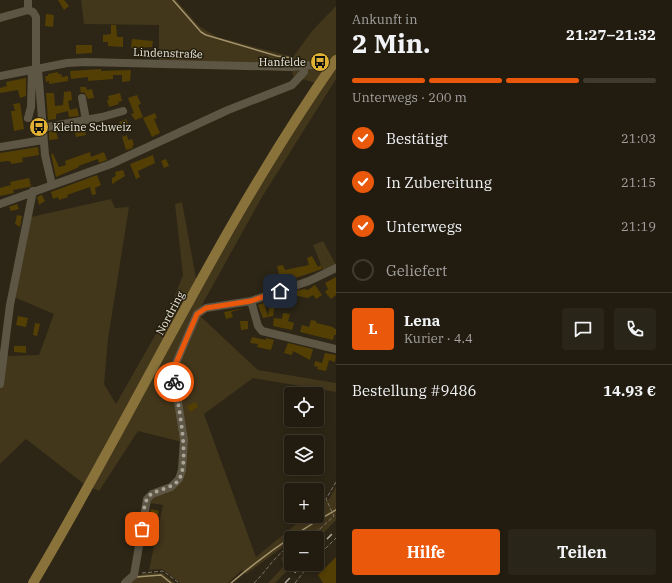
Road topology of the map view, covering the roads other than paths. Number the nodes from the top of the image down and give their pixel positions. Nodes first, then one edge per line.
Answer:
1 (28, 0) edge
2 (28, 10) junction
3 (0, 18) edge
4 (336, 60) edge
5 (336, 63) edge
6 (304, 66) junction
7 (35, 69) junction
8 (0, 76) edge
9 (82, 98) dead end
10 (123, 111) dead end
11 (28, 118) dead end
12 (86, 120) junction
13 (42, 128) junction
14 (43, 140) junction
15 (0, 147) edge
16 (52, 185) junction
17 (33, 191) junction
18 (0, 204) edge
19 (336, 268) edge
20 (251, 301) junction
21 (336, 349) edge
22 (0, 384) edge
23 (33, 583) edge
24 (125, 583) edge

1 - 2 street
2 - 3 street
2 - 7 street
4 - 23 main road, Nordring
5 - 6 street, Lindenstraße
6 - 7 street, Lindenstraße
6 - 16 street
7 - 8 street, Lindenstraße
7 - 11 street
7 - 13 street
9 - 12 street
10 - 12 street
12 - 13 street
13 - 14 street
14 - 15 street
14 - 16 street
16 - 17 street
17 - 18 street
17 - 22 street
19 - 20 street
20 - 21 street
20 - 24 street

